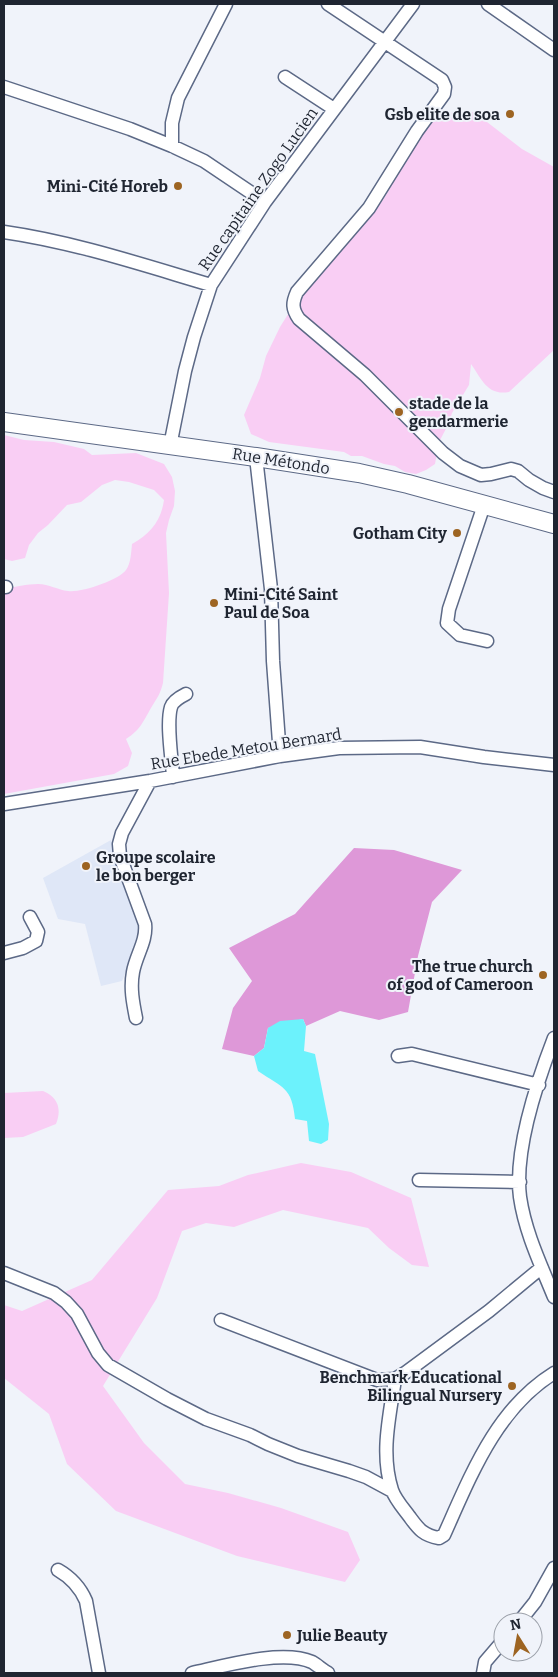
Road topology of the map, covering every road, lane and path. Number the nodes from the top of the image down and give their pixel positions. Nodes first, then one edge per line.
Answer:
1 (226, 4) edge
2 (328, 4) edge
3 (413, 4) edge
4 (488, 4) edge
5 (385, 42) junction
6 (554, 50) edge
7 (285, 77) dead end
8 (4, 87) edge
9 (334, 109) junction
10 (172, 146) junction
11 (265, 202) junction
12 (4, 232) edge
13 (211, 285) junction
14 (4, 422) edge
15 (170, 446) junction
16 (256, 457) junction
17 (554, 492) edge
18 (484, 505) junction
19 (554, 524) edge
20 (487, 641) dead end
21 (186, 694) dead end
22 (280, 756) junction
23 (554, 765) edge
24 (173, 776) junction
25 (150, 781) junction
26 (4, 804) edge
27 (30, 917) dead end
28 (4, 953) edge
29 (136, 1018) dead end
30 (554, 1038) edge
31 (398, 1056) dead end
32 (539, 1085) junction
33 (419, 1180) dead end
34 (520, 1182) junction
35 (541, 1268) junction
36 (4, 1273) edge
37 (554, 1298) edge
38 (221, 1320) dead end
39 (554, 1372) edge
40 (396, 1379) junction
41 (392, 1491) junction
42 (554, 1568) edge
43 (58, 1570) dead end
44 (527, 1612) edge
45 (493, 1653) edge
46 (99, 1673) edge
47 (192, 1673) edge
48 (328, 1673) edge
49 (483, 1673) edge

1 - 10 street
2 - 5 street
3 - 5 street, Rue capitaine Zogo Lucien
4 - 6 street
5 - 9 street, Rue capitaine Zogo Lucien
5 - 17 street
7 - 9 street
8 - 10 street
9 - 11 street, Rue capitaine Zogo Lucien
10 - 11 street
11 - 13 street, Rue capitaine Zogo Lucien
12 - 13 street
13 - 15 street, Rue capitaine Zogo Lucien
14 - 15 street, Rue Métondo
15 - 16 street, Rue Métondo
16 - 18 street, Rue Métondo
16 - 22 street
18 - 19 street, Rue Métondo
18 - 20 street
21 - 24 street
22 - 23 street, Rue Ebede Metou Bernard
22 - 24 street, Rue Ebede Metou Bernard
24 - 25 street, Rue Ebede Metou Bernard
25 - 26 street, Rue Ebede Metou Bernard
25 - 29 street
27 - 28 street
30 - 32 street
31 - 32 street
32 - 34 street
33 - 34 street
34 - 35 street
35 - 37 street
35 - 40 street
36 - 41 street
38 - 40 street
39 - 41 street
40 - 41 street
42 - 44 street
43 - 46 street
45 - 49 street
47 - 48 street

